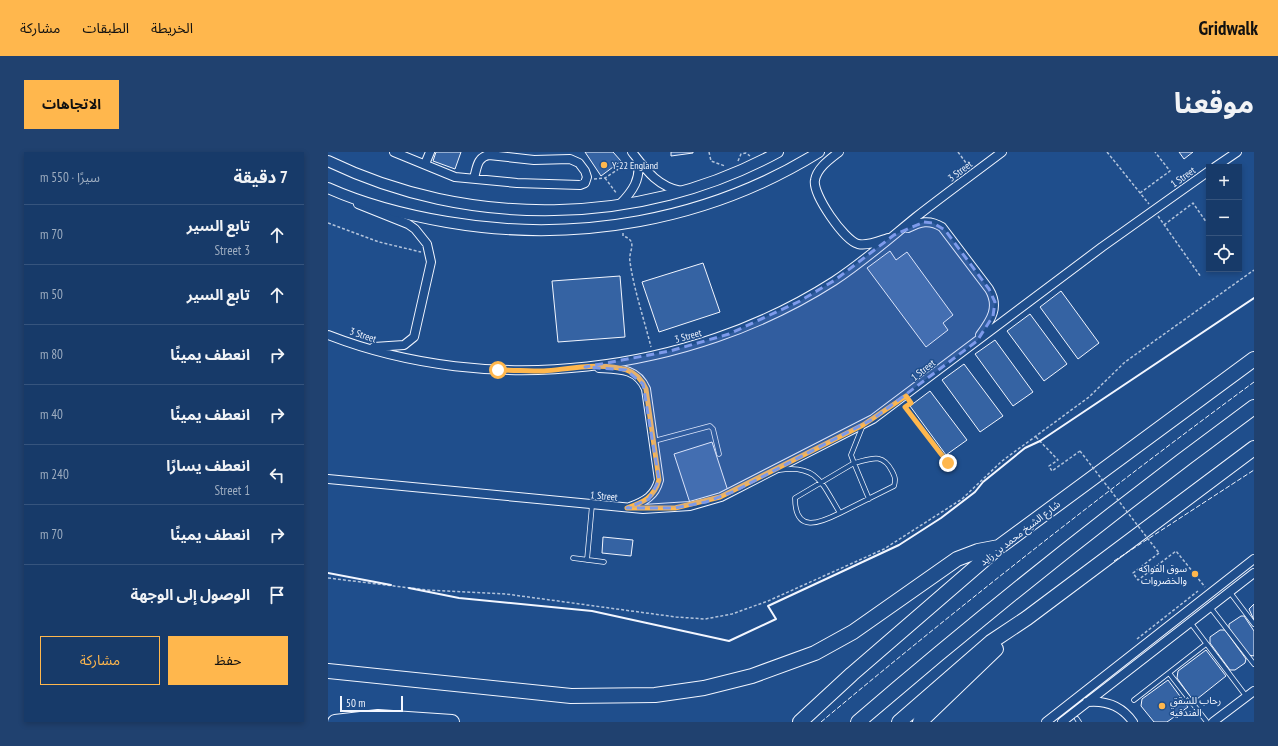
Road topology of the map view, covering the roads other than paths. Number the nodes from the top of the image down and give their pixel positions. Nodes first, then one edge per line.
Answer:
1 (394, 152) edge
2 (430, 152) edge
3 (778, 152) edge
4 (819, 152) edge
5 (839, 152) edge
6 (1002, 152) edge
7 (1237, 152) edge
8 (635, 156) edge
9 (328, 161) edge
10 (425, 164) junction
11 (1219, 164) edge
12 (1206, 173) edge
13 (474, 178) junction
14 (329, 188) edge
15 (681, 191) junction
16 (619, 200) junction
17 (894, 235) junction
18 (328, 335) edge
19 (977, 341) junction
20 (366, 348) junction
21 (1254, 359) edge
22 (585, 367) junction
23 (1254, 407) edge
24 (863, 425) junction
25 (653, 441) junction
26 (1254, 448) edge
27 (719, 454) dead end
28 (854, 463) junction
29 (775, 471) junction
30 (328, 479) edge
31 (822, 482) junction
32 (869, 499) junction
33 (592, 505) junction
34 (627, 508) junction
35 (840, 513) junction
36 (999, 547) junction
37 (573, 558) dead end
38 (1254, 559) edge
39 (587, 560) junction
40 (604, 562) dead end
41 (1254, 573) edge
42 (1229, 591) junction
43 (1209, 606) junction
44 (1027, 618) junction
45 (1190, 622) junction
46 (1254, 624) edge
47 (1206, 644) junction
48 (1254, 664) edge
49 (328, 671) edge
50 (1169, 673) junction
51 (1254, 691) edge
52 (1247, 697) junction
53 (1134, 700) dead end
54 (1087, 702) junction
55 (335, 722) edge
56 (452, 722) edge
57 (800, 722) edge
58 (858, 722) edge
59 (899, 722) edge
60 (920, 722) edge
61 (1046, 722) edge
62 (1062, 722) edge
63 (1133, 722) edge
64 (1207, 722) edge
65 (1213, 722) edge

1 - 10 street
2 - 10 street
3 - 15 street
4 - 14 street
5 - 17 street
6 - 17 street, 3 Street
7 - 11 street
8 - 15 street
8 - 16 street
9 - 16 street
10 - 13 street
12 - 19 street, 1 Street
13 - 13 street
14 - 20 street
15 - 16 street
17 - 19 street
17 - 22 street, 3 Street
18 - 20 street, 3 Street
19 - 24 street, 1 Street
20 - 22 street, 3 Street
21 - 36 highway, شارع الشيخ محمد بن زايد
22 - 25 street
23 - 58 highway
24 - 28 lane
24 - 29 street, 1 Street
25 - 27 lane
25 - 34 street
26 - 44 highway
28 - 31 lane
28 - 32 lane
28 - 32 lane
29 - 31 lane
29 - 34 street, 1 Street
30 - 33 street, 1 Street
31 - 35 lane
31 - 35 lane
32 - 35 lane
33 - 34 street, 1 Street
33 - 39 lane
36 - 49 highway
36 - 57 highway, شارع الشيخ محمد بن زايد
37 - 39 lane
38 - 61 street
39 - 40 lane
41 - 42 street
42 - 43 street
42 - 46 lane
43 - 45 street
43 - 48 lane
44 - 59 highway
44 - 60 highway
45 - 47 lane
45 - 54 street
47 - 50 lane
47 - 52 lane
50 - 53 lane
50 - 64 lane
51 - 52 street
52 - 65 street
54 - 62 street
54 - 63 street
55 - 56 highway

